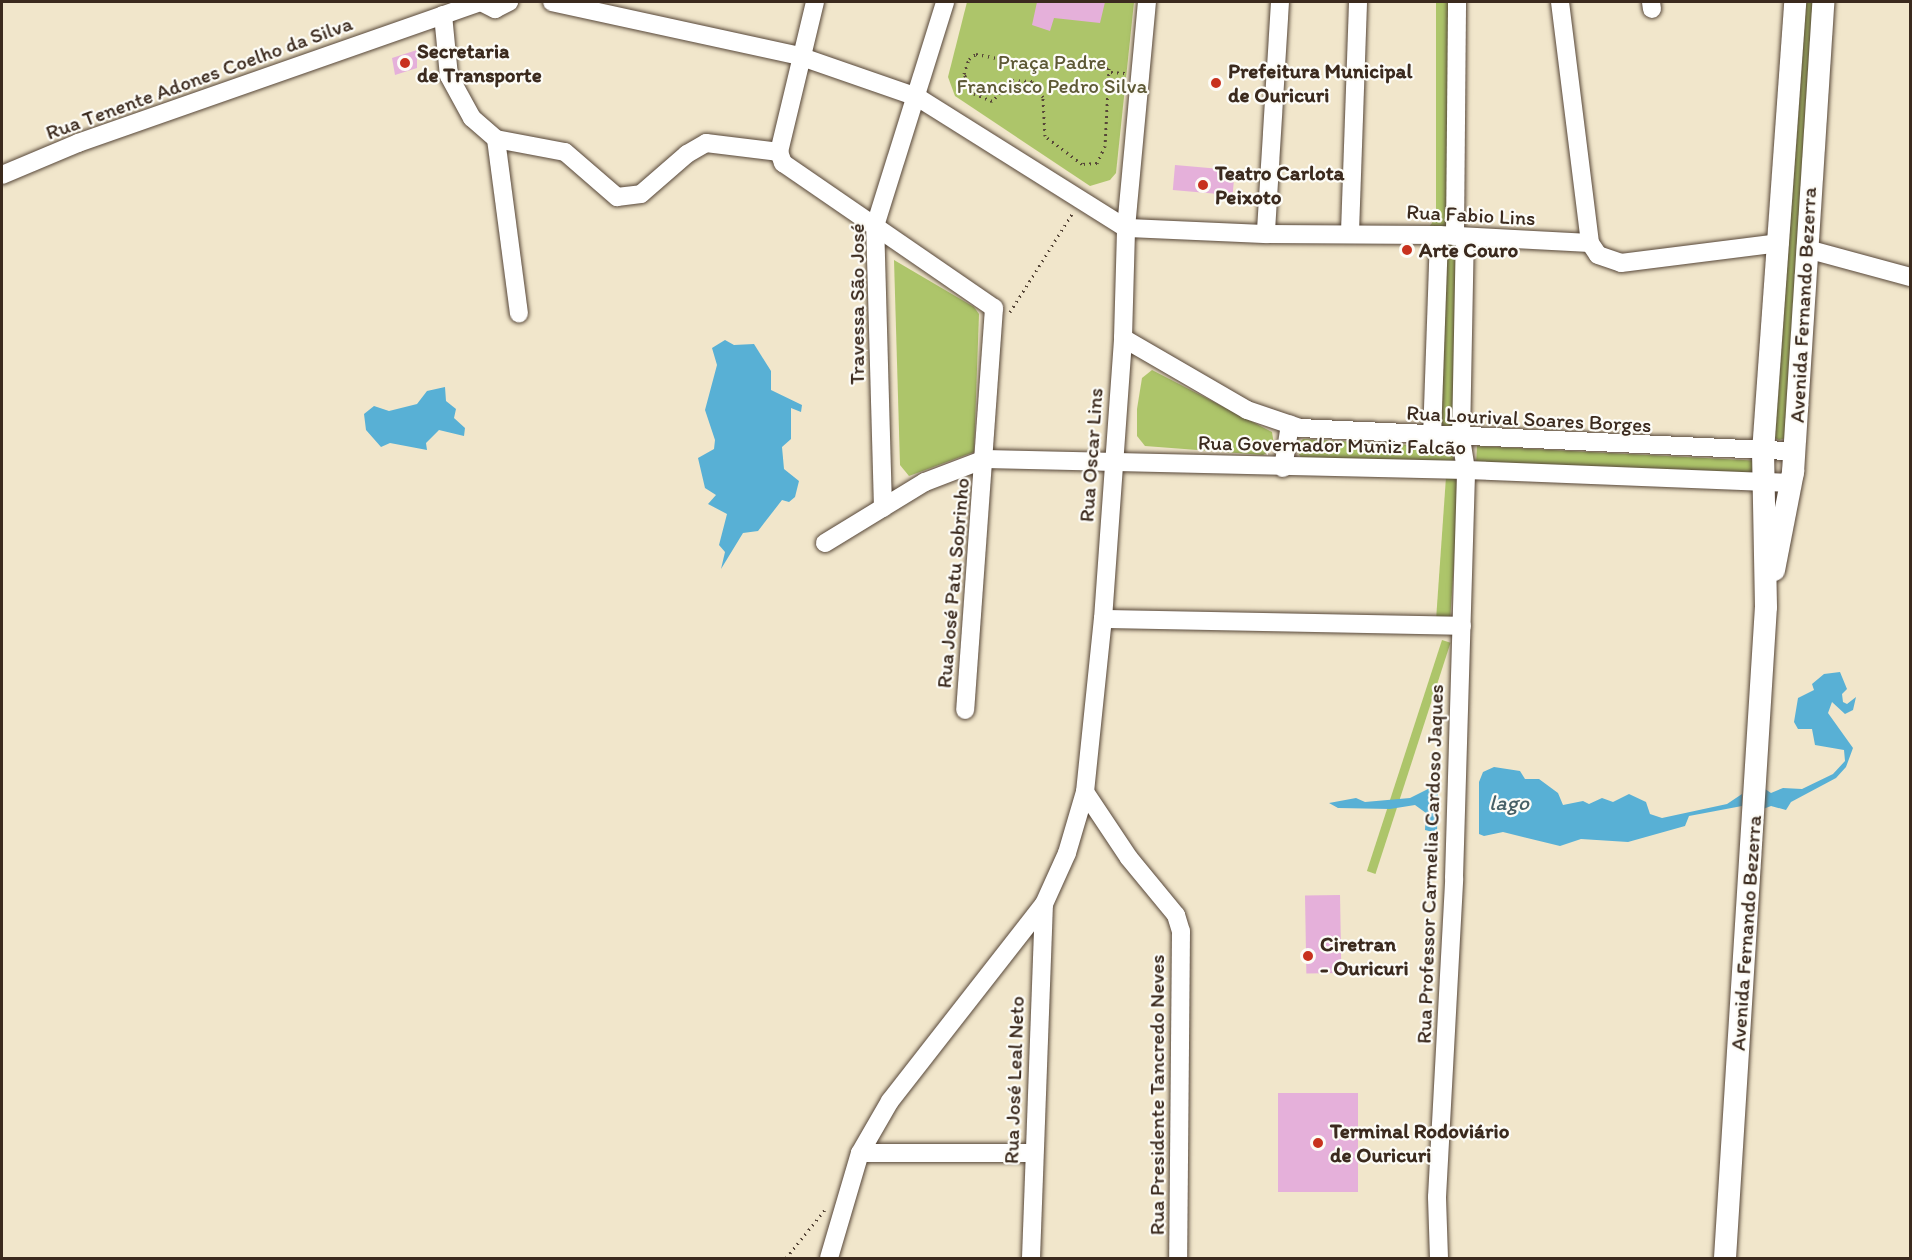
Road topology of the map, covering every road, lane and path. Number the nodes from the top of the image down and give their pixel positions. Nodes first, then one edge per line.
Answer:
1 (481, 2) edge
2 (509, 2) edge
3 (552, 2) edge
4 (815, 2) edge
5 (945, 2) edge
6 (1147, 2) edge
7 (1280, 2) edge
8 (1358, 2) edge
9 (1457, 2) edge
10 (1560, 2) edge
11 (1795, 2) edge
12 (1823, 2) edge
13 (443, 15) junction
14 (799, 56) junction
15 (1103, 66) joint
16 (917, 97) junction
17 (496, 139) junction
18 (779, 152) junction
19 (1783, 171) junction
20 (1811, 172) junction
21 (2, 175) edge
22 (1081, 200) junction
23 (875, 226) junction
24 (1126, 228) junction
25 (1350, 232) junction
26 (1266, 234) junction
27 (1453, 236) junction
28 (1590, 243) junction
29 (1779, 243) junction
30 (1807, 249) junction
31 (1911, 277) edge
32 (994, 308) junction
33 (519, 313) dead end
34 (1123, 338) junction
35 (1263, 417) joint
36 (1290, 425) junction
37 (1432, 437) junction
38 (1461, 438) junction
39 (1643, 447) junction
40 (1795, 451) junction
41 (1763, 452) junction
42 (985, 459) junction
43 (1112, 462) junction
44 (1283, 468) junction
45 (1466, 470) junction
46 (1639, 478) junction
47 (1762, 483) junction
48 (1792, 483) junction
49 (883, 508) junction
50 (825, 543) dead end
51 (1766, 607) junction
52 (1103, 619) junction
53 (1462, 626) junction
54 (965, 710) dead end
55 (1085, 792) junction
56 (1044, 904) junction
57 (860, 1153) junction
58 (1034, 1153) junction
59 (828, 1205) dead end
60 (786, 1258) edge
61 (828, 1258) edge
62 (1031, 1258) edge
63 (1178, 1258) edge
64 (1439, 1258) edge
65 (1725, 1258) edge

1 - 2 street
1 - 13 street, Rua Tenente Adones Coelho da Silva
3 - 14 street
4 - 14 street
5 - 16 street, Travessa São José
6 - 24 street, Rua Oscar Lins
7 - 26 street
8 - 25 street
9 - 27 street
10 - 28 street
11 - 19 main road, Avenida Fernando Bezerra
12 - 20 main road, Avenida Fernando Bezerra
13 - 17 street
13 - 21 street, Rua Tenente Adones Coelho da Silva
14 - 16 street
14 - 18 street
15 - 15 path
16 - 22 street
16 - 23 street, Travessa São José
17 - 18 street
17 - 33 street
18 - 23 street
19 - 20 main road
19 - 29 main road, Avenida Fernando Bezerra
20 - 30 main road, Avenida Fernando Bezerra
22 - 24 street
22 - 32 path
23 - 32 street
23 - 49 street, Travessa São José
24 - 26 street
24 - 34 street, Rua Oscar Lins
25 - 26 street, Rua Fabio Lins
25 - 27 street, Rua Fabio Lins
27 - 28 street, Rua Fabio Lins
27 - 37 street
27 - 38 street, Rua Professor Carmelia Cardoso Jaques
28 - 29 street
29 - 41 main road, Avenida Fernando Bezerra
30 - 31 street
30 - 40 main road, Avenida Fernando Bezerra
32 - 42 street, Rua José Patu Sobrinho
34 - 35 street, Rua Governador Muniz Falcão
34 - 43 street, Rua Oscar Lins
35 - 36 street, Rua Lourival Soares Borges
36 - 37 street, Rua Lourival Soares Borges
36 - 44 street
37 - 38 street, Rua Lourival Soares Borges
38 - 39 street, Rua Lourival Soares Borges
38 - 45 street, Rua Professor Carmelia Cardoso Jaques
39 - 41 street, Rua Lourival Soares Borges
39 - 46 street
40 - 41 street, Rua Lourival Soares Borges
40 - 48 main road, Avenida Fernando Bezerra
41 - 47 main road, Avenida Fernando Bezerra
42 - 43 street, Rua Governador Muniz Falcão
42 - 49 street, Rua Governador Muniz Falcão
42 - 54 street, Rua José Patu Sobrinho
43 - 44 street, Rua Governador Muniz Falcão
43 - 52 street, Rua Oscar Lins
44 - 45 street, Rua Governador Muniz Falcão
45 - 46 street, Rua Governador Muniz Falcão
45 - 53 street, Rua Professor Carmelia Cardoso Jaques
46 - 47 street, Rua Governador Muniz Falcão
47 - 48 street, Rua Governador Muniz Falcão
47 - 51 main road, Avenida Fernando Bezerra
48 - 51 main road, Avenida Fernando Bezerra
49 - 50 street, Rua Governador Muniz Falcão
51 - 65 main road, Avenida Fernando Bezerra
52 - 53 street
52 - 55 street, Rua Oscar Lins
53 - 64 street, Rua Professor Carmelia Cardoso Jaques
55 - 56 street, Rua Oscar Lins
55 - 63 street, Rua Presidente Tancredo Neves
56 - 57 street
56 - 58 street, Rua José Leal Neto
57 - 58 street
57 - 61 street
58 - 62 street, Rua José Leal Neto
59 - 60 path

